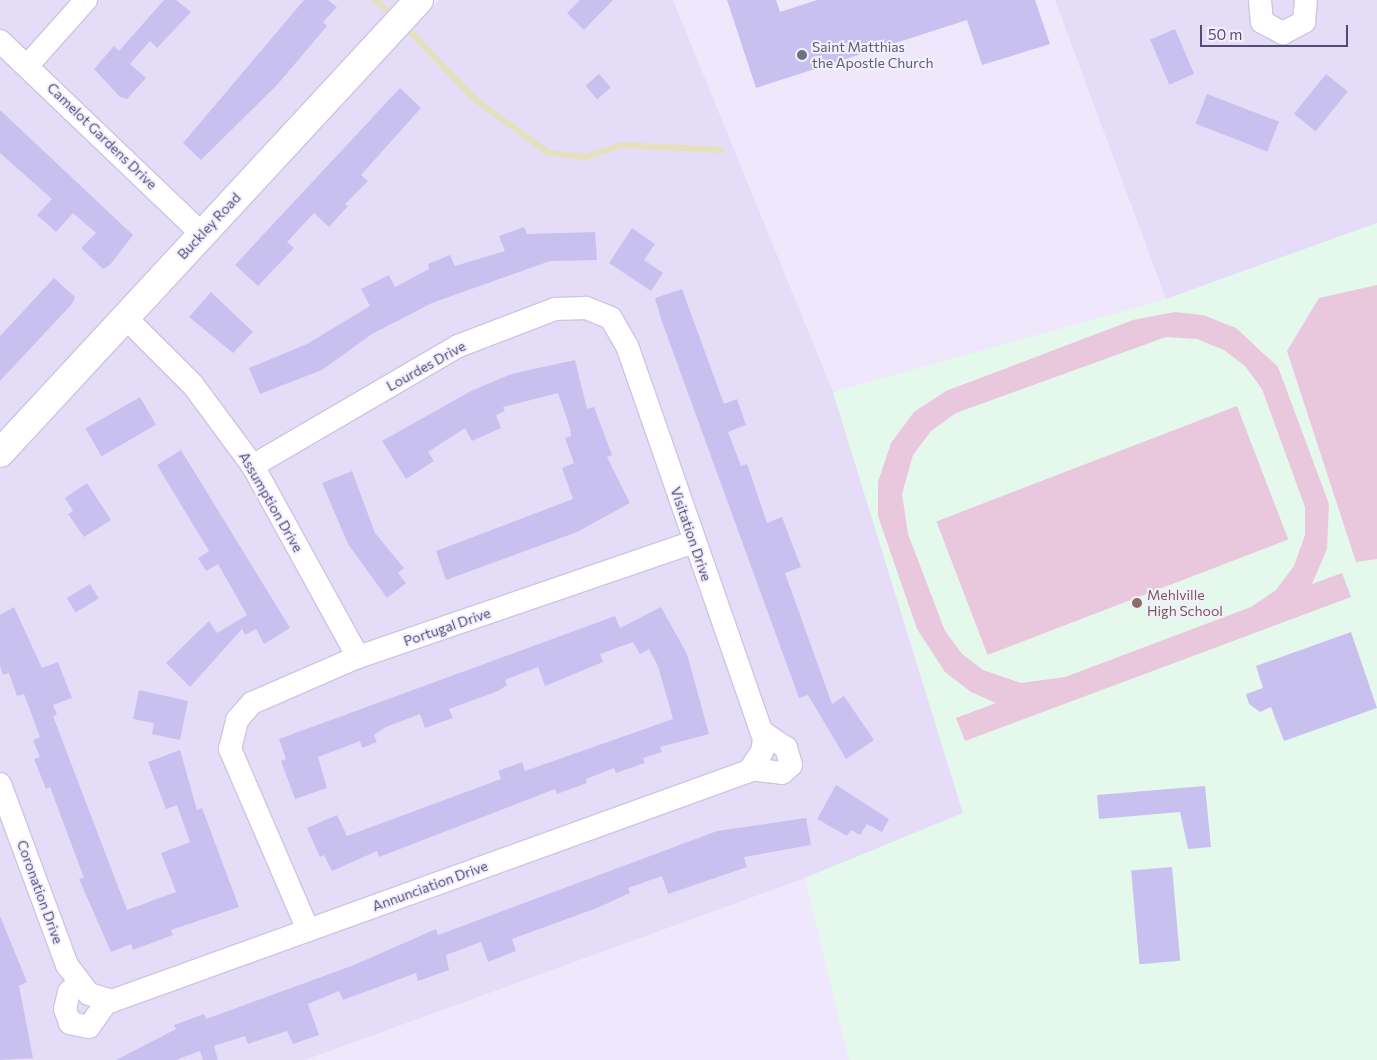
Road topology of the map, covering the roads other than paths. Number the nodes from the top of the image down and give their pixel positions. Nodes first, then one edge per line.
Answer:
1 (86, 0) edge
2 (1260, 0) edge
3 (1306, 0) edge
4 (415, 5) edge
5 (0, 41) edge
6 (28, 65) junction
7 (202, 234) junction
8 (125, 316) junction
9 (611, 318) joint
10 (2, 445) edge
11 (253, 466) junction
12 (693, 542) junction
13 (358, 657) junction
14 (758, 751) joint
15 (0, 784) edge
16 (308, 930) junction
17 (92, 993) joint

1 - 6 street
2 - 3 street
4 - 7 street, Buckley Road
5 - 6 street, Camelot Gardens Drive
6 - 7 street, Camelot Gardens Drive
7 - 8 street, Buckley Road
8 - 10 street, Buckley Road
8 - 11 street, Assumption Drive
9 - 11 street, Lourdes Drive
9 - 12 street, Visitation Drive
11 - 13 street, Assumption Drive
12 - 13 street, Portugal Drive
12 - 14 street, Visitation Drive
13 - 16 street, Portugal Drive
14 - 16 street, Annunciation Drive
15 - 17 street, Coronation Drive
16 - 17 street, Annunciation Drive

